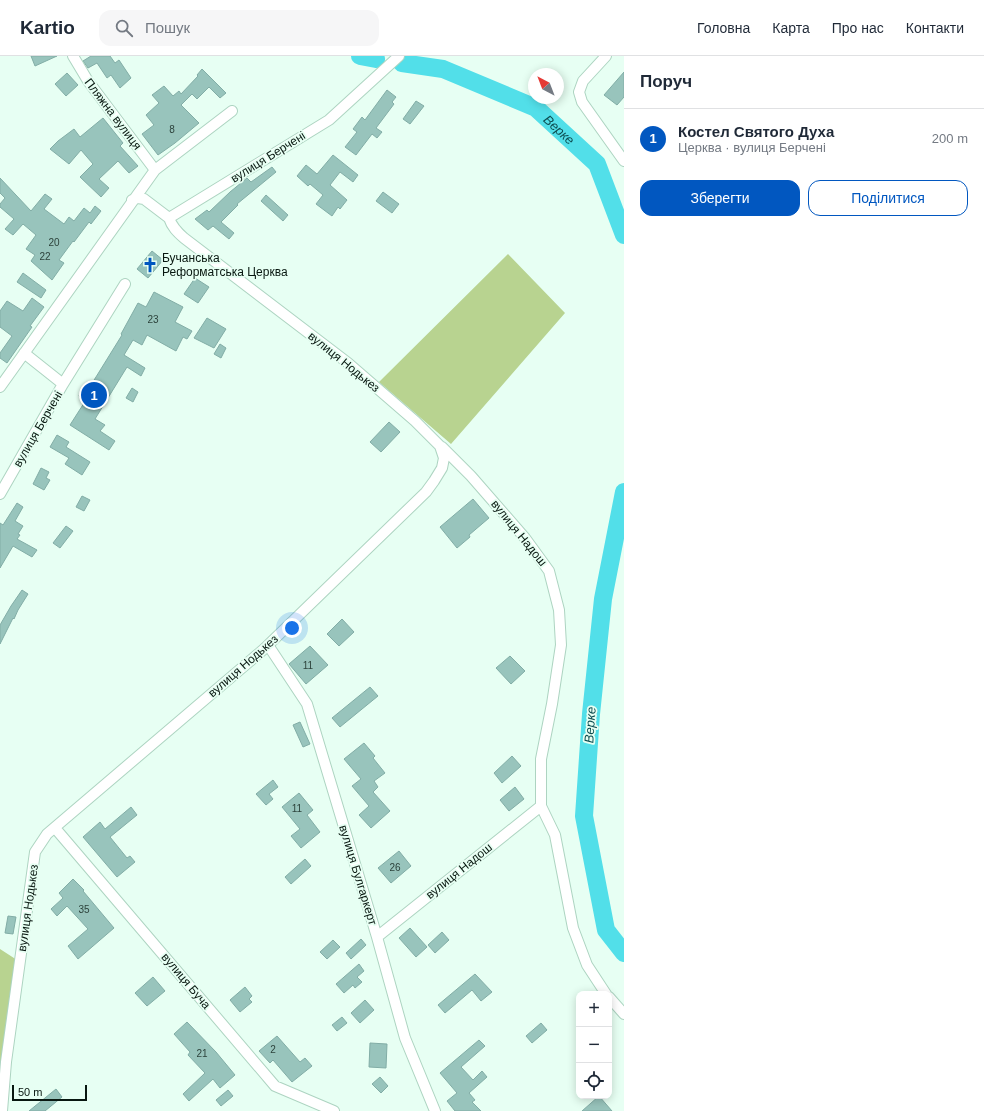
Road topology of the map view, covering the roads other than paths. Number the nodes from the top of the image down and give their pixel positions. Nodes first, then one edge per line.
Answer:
1 (73, 56) edge
2 (606, 56) edge
3 (397, 58) edge
4 (232, 111) dead end
5 (624, 161) edge
6 (155, 170) junction
7 (132, 200) junction
8 (169, 218) junction
9 (125, 284) dead end
10 (24, 353) junction
11 (63, 384) junction
12 (0, 386) edge
13 (440, 446) junction
14 (0, 494) edge
15 (268, 645) junction
16 (541, 806) junction
17 (55, 828) junction
18 (377, 937) junction
19 (604, 991) edge
20 (612, 1000) edge
21 (624, 1014) edge
22 (2, 1111) edge
23 (334, 1111) edge
24 (435, 1111) edge

1 - 6 street, Пляжна вулиця
2 - 5 street
3 - 8 street, вулиця Берчені
4 - 6 street
6 - 7 street
7 - 8 street
7 - 10 street
8 - 13 street, вулиця Нодькез
9 - 11 street, вулиця Берчені
10 - 11 street, вулиця Берчені
10 - 12 street
11 - 14 street, вулиця Берчені
13 - 15 street, вулиця Нодькез
13 - 16 street, вулиця Надош
15 - 17 street, вулиця Нодькез
15 - 18 street, вулиця Булгаркерт
16 - 18 street, вулиця Надош
16 - 19 street, вулиця Надош
17 - 22 street, вулиця Нодькез
17 - 23 street, вулиця Буча
18 - 24 street, вулиця Булгаркерт
20 - 21 street

